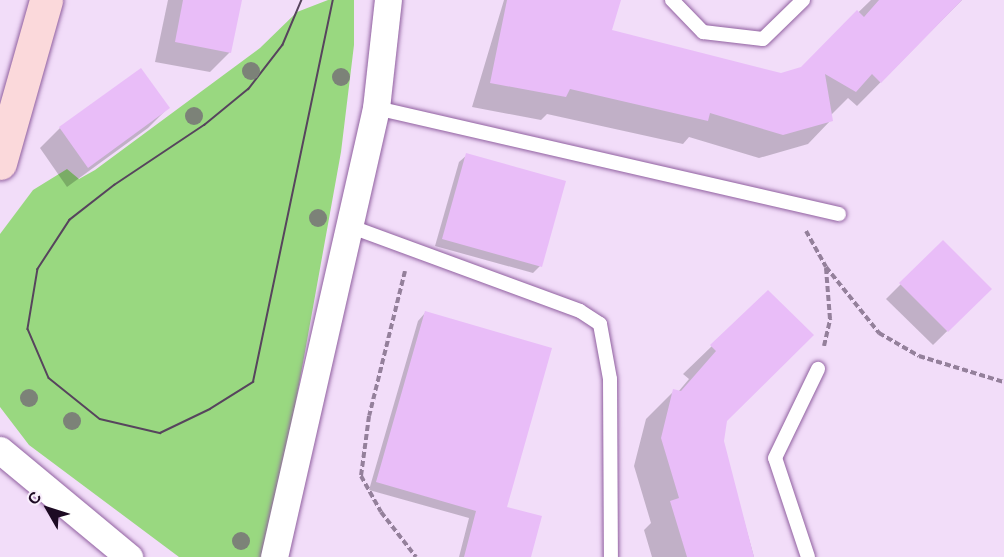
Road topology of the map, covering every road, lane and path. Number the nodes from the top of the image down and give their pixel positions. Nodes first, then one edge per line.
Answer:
1 (46, 0) edge
2 (388, 0) edge
3 (672, 0) edge
4 (803, 0) edge
5 (376, 108) junction
6 (0, 163) edge
7 (792, 204) junction
8 (839, 214) dead end
9 (350, 226) junction
10 (411, 249) junction
11 (826, 267) junction
12 (818, 369) joint
13 (1004, 382) edge
14 (0, 450) edge
15 (129, 557) edge
16 (274, 557) edge
17 (416, 557) edge
18 (611, 557) edge
19 (808, 557) edge

1 - 6 main road
2 - 5 street
3 - 4 lane
5 - 7 lane
5 - 9 street
7 - 8 lane
7 - 11 path
9 - 10 lane
9 - 16 street
10 - 17 path
10 - 18 lane
11 - 12 path
11 - 13 path
12 - 19 lane
14 - 15 street

